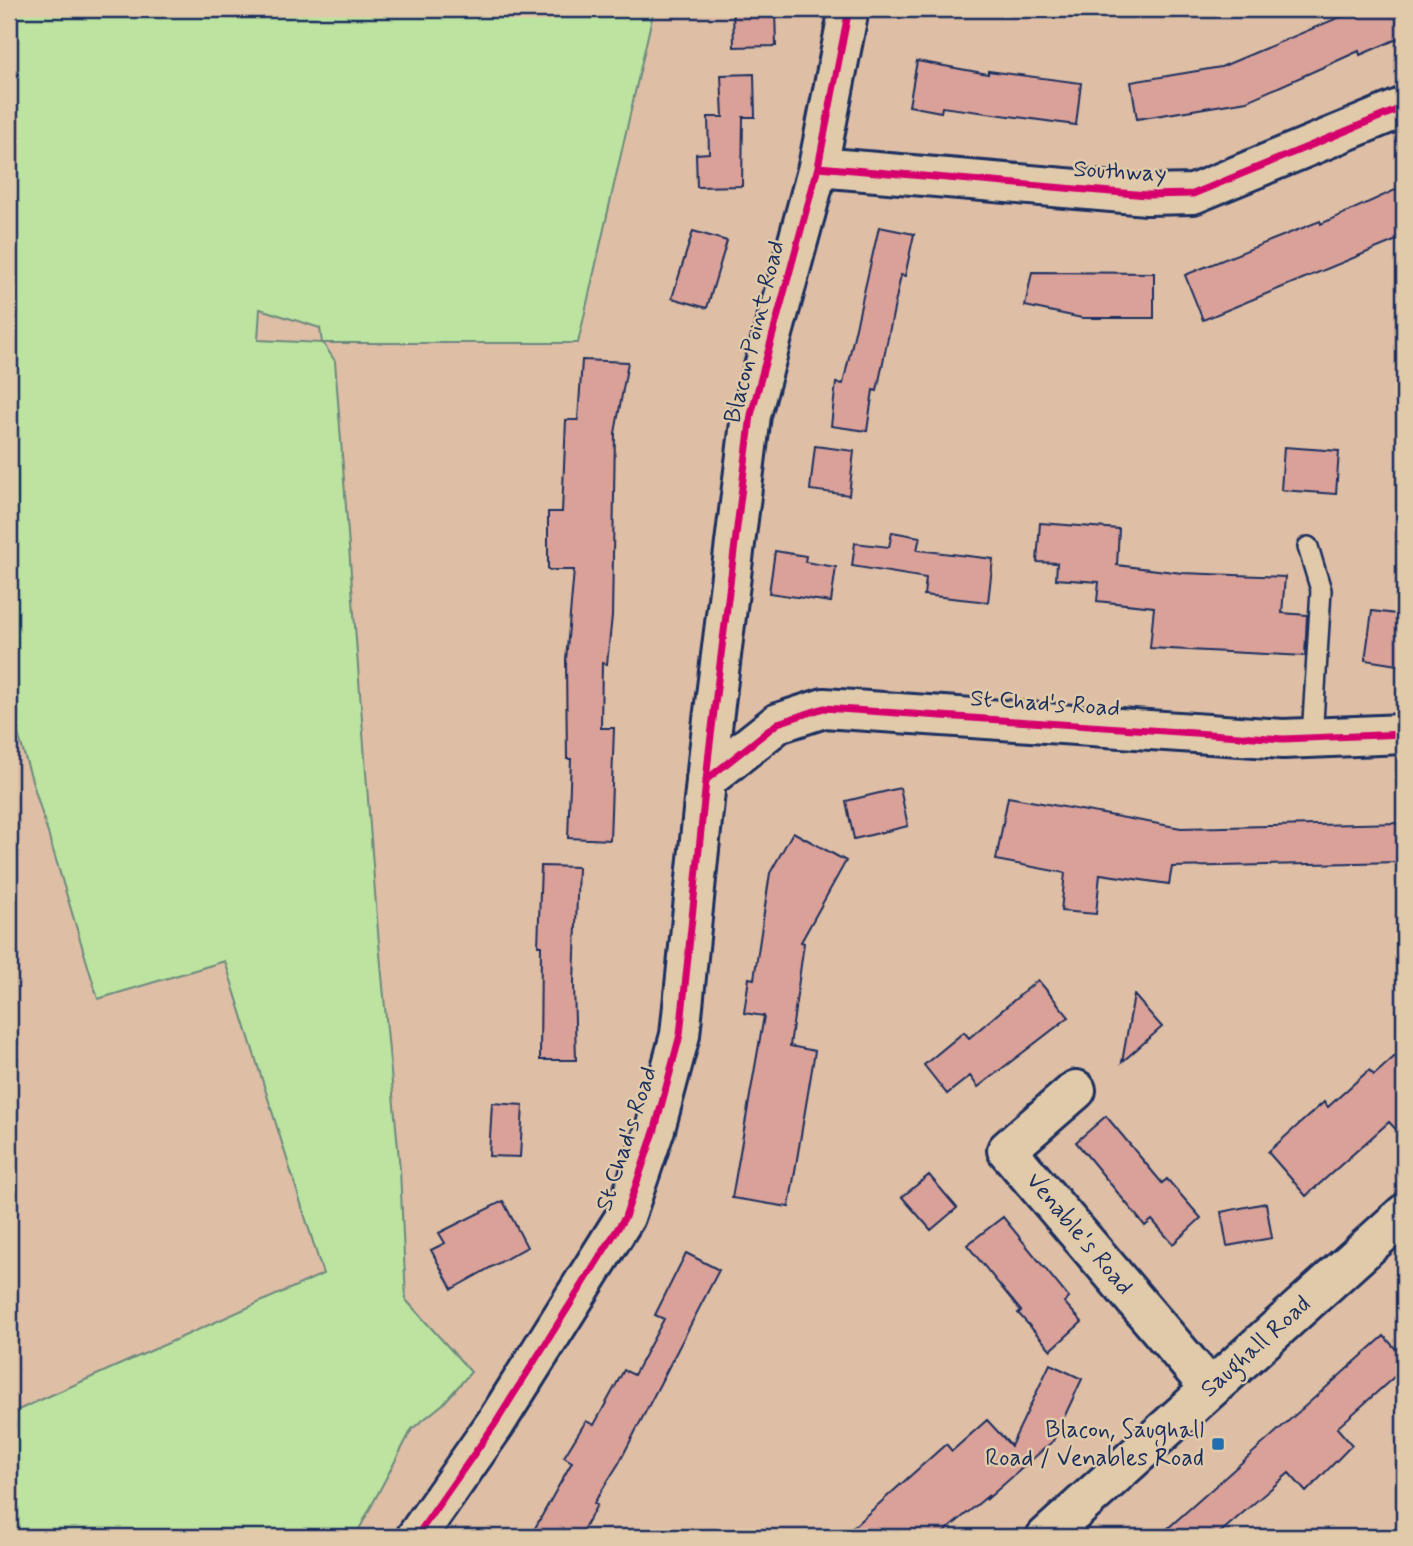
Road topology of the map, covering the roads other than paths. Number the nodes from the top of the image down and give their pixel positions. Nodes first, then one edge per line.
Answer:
1 (849, 9) edge
2 (1404, 107) edge
3 (818, 167) junction
4 (1308, 547) dead end
5 (1404, 734) edge
6 (1312, 738) junction
7 (707, 766) junction
8 (1076, 1090) dead end
9 (1404, 1214) edge
10 (1210, 1388) junction
11 (416, 1537) edge
12 (1046, 1537) edge

1 - 3 street, Blacon Point Road
2 - 3 street, Southway
3 - 7 street, Blacon Point Road
4 - 6 lane
5 - 6 street, St Chad's Road
6 - 7 street, St Chad's Road
7 - 11 street, St Chad's Road
8 - 10 street, Venable's Road
9 - 10 street, Saughall Road
10 - 12 street, Saughall Road

